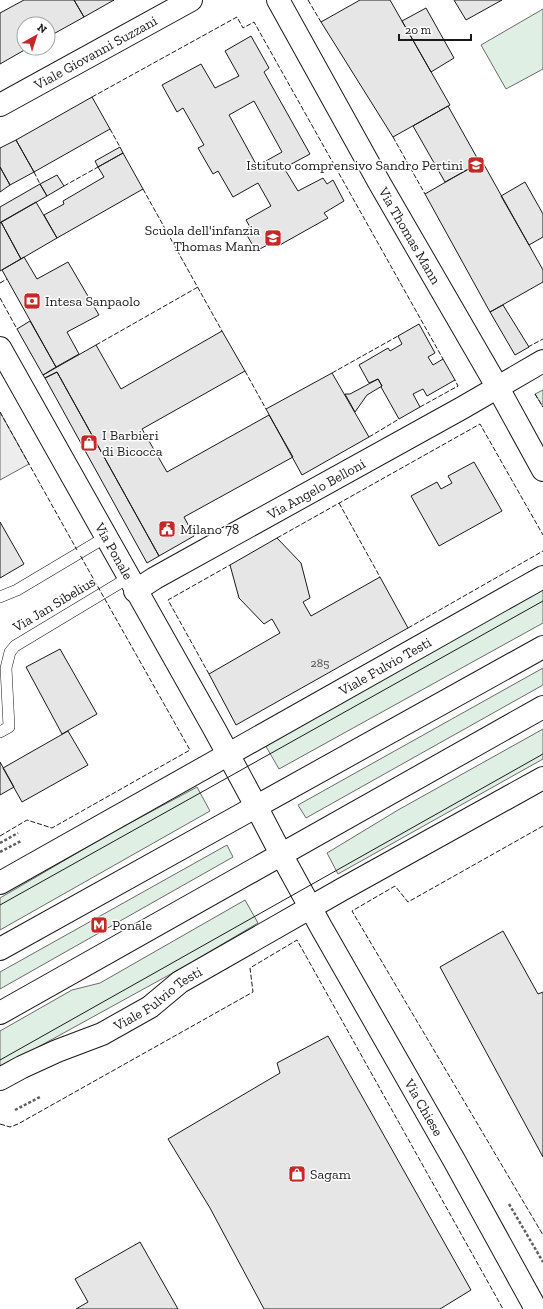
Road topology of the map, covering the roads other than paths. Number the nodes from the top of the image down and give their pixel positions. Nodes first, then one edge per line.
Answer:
1 (191, 0) edge
2 (278, 0) edge
3 (0, 105) edge
4 (0, 348) edge
5 (543, 361) edge
6 (498, 388) junction
7 (543, 470) edge
8 (106, 537) junction
9 (543, 577) edge
10 (132, 584) junction
11 (0, 597) edge
12 (543, 647) edge
13 (543, 707) edge
14 (0, 732) edge
15 (228, 755) junction
16 (543, 778) edge
17 (256, 806) junction
18 (281, 854) junction
19 (0, 883) edge
20 (310, 908) junction
21 (0, 949) edge
22 (0, 1013) edge
23 (0, 1079) edge
24 (536, 1309) edge

1 - 3 street, Viale Giovanni Suzzani
2 - 6 street, Via Thomas Mann
4 - 8 street, Via Ponale
5 - 6 street, Via Angelo Belloni
6 - 7 street, Via Thomas Mann
6 - 10 street, Via Angelo Belloni
8 - 10 street, Via Ponale
8 - 11 lane
9 - 15 street, Viale Fulvio Testi
10 - 14 lane, Via Jan Sibelius
10 - 15 street, Via Ponale
12 - 17 street
13 - 18 street
15 - 17 street
15 - 19 street, Viale Fulvio Testi
16 - 20 street, Viale Fulvio Testi
17 - 18 street
17 - 21 street
18 - 20 street
18 - 22 street
20 - 23 street, Viale Fulvio Testi
20 - 24 street, Via Chiese

